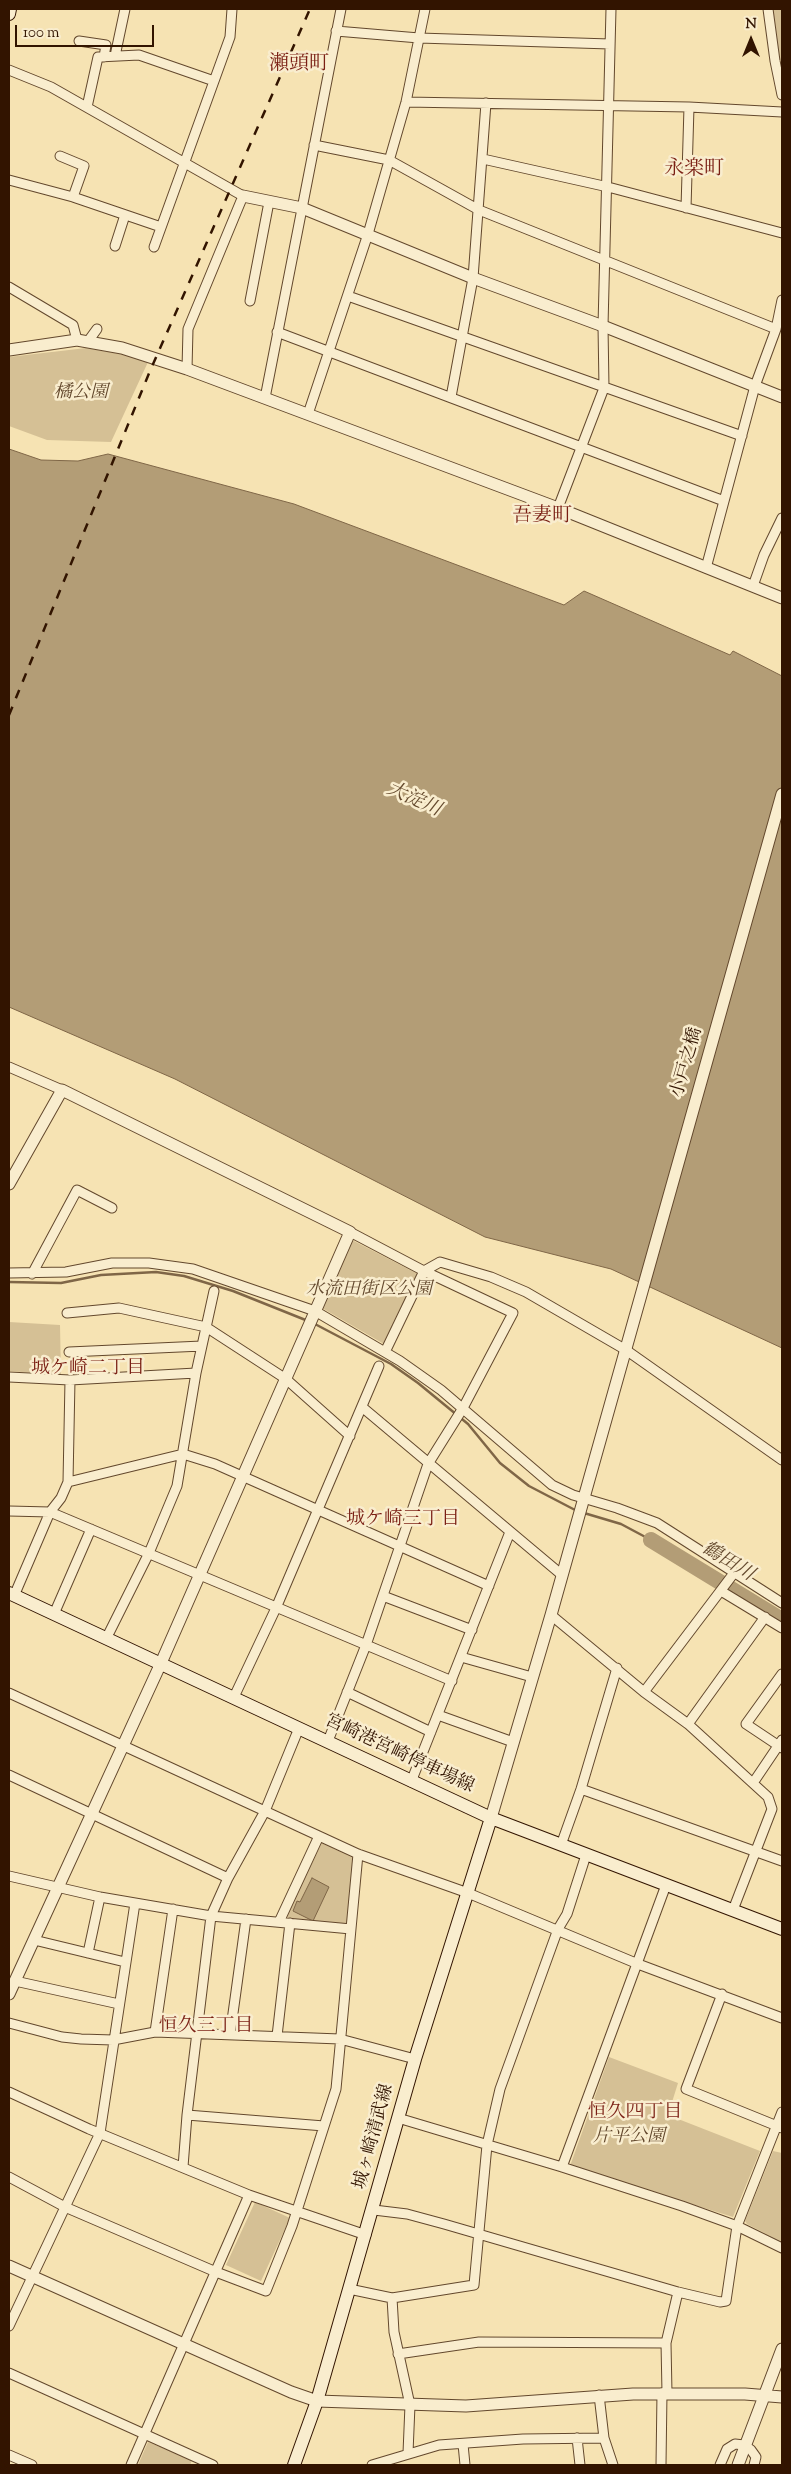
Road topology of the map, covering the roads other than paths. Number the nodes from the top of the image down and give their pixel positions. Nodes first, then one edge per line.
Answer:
1 (10, 9) edge
2 (125, 9) edge
3 (232, 9) edge
4 (341, 9) edge
5 (425, 9) edge
6 (611, 9) edge
7 (768, 9) edge
8 (9, 14) edge
9 (336, 31) junction
10 (419, 38) junction
11 (79, 41) dead end
12 (610, 44) junction
13 (115, 56) junction
14 (104, 57) junction
15 (9, 70) edge
16 (214, 81) junction
17 (782, 96) edge
18 (406, 102) junction
19 (486, 103) junction
20 (610, 106) junction
21 (88, 107) junction
22 (689, 108) junction
23 (782, 112) edge
24 (314, 145) junction
25 (60, 156) dead end
26 (483, 159) junction
27 (389, 160) junction
28 (185, 163) junction
29 (9, 180) edge
30 (608, 187) junction
31 (243, 196) junction
32 (73, 197) junction
33 (268, 202) junction
34 (302, 208) junction
35 (686, 208) junction
36 (479, 210) junction
37 (125, 215) junction
38 (161, 227) junction
39 (782, 233) edge
40 (368, 234) junction
41 (115, 246) dead end
42 (154, 247) dead end
43 (606, 260) junction
44 (473, 278) junction
45 (9, 287) edge
46 (348, 296) junction
47 (782, 300) edge
48 (250, 301) dead end
49 (603, 326) junction
50 (97, 329) dead end
51 (776, 329) junction
52 (277, 332) junction
53 (462, 335) junction
54 (77, 340) junction
55 (89, 340) junction
56 (9, 350) edge
57 (329, 351) junction
58 (187, 369) junction
59 (755, 386) junction
60 (604, 388) junction
61 (782, 396) edge
62 (451, 397) junction
63 (265, 398) junction
64 (308, 414) junction
65 (742, 436) junction
66 (582, 447) junction
67 (724, 501) junction
68 (558, 508) junction
69 (782, 518) edge
70 (706, 568) junction
71 (753, 586) junction
72 (782, 598) edge
73 (782, 794) edge
74 (9, 1067) edge
75 (62, 1090) junction
76 (9, 1184) edge
77 (112, 1208) dead end
78 (350, 1232) junction
79 (424, 1271) junction
80 (9, 1273) edge
81 (32, 1274) junction
82 (214, 1292) dead end
83 (315, 1311) junction
84 (67, 1313) dead end
85 (206, 1327) junction
86 (202, 1346) junction
87 (627, 1346) junction
88 (69, 1352) dead end
89 (385, 1352) junction
90 (379, 1366) dead end
91 (196, 1373) junction
92 (9, 1377) edge
93 (286, 1379) junction
94 (70, 1380) junction
95 (362, 1407) junction
96 (463, 1408) junction
97 (350, 1436) junction
98 (182, 1454) junction
99 (782, 1460) edge
100 (428, 1464) junction
101 (242, 1476) junction
102 (68, 1482) junction
103 (584, 1498) junction
104 (9, 1511) edge
105 (318, 1511) junction
106 (50, 1512) junction
107 (91, 1529) junction
108 (510, 1532) junction
109 (400, 1547) junction
110 (149, 1553) junction
111 (734, 1573) junction
112 (562, 1575) junction
113 (200, 1576) junction
114 (489, 1586) junction
115 (721, 1591) junction
116 (12, 1595) edge
117 (383, 1596) junction
118 (782, 1602) edge
119 (276, 1608) junction
120 (54, 1614) junction
121 (551, 1615) junction
122 (765, 1617) junction
123 (782, 1628) edge
124 (472, 1630) junction
125 (106, 1639) junction
126 (366, 1645) junction
127 (461, 1656) junction
128 (161, 1664) junction
129 (617, 1668) junction
130 (782, 1674) edge
131 (532, 1677) junction
132 (452, 1681) junction
133 (347, 1692) junction
134 (644, 1692) junction
135 (9, 1693) edge
136 (234, 1697) junction
137 (438, 1715) junction
138 (688, 1724) junction
139 (299, 1728) junction
140 (431, 1732) junction
141 (328, 1741) junction
142 (513, 1742) junction
143 (781, 1744) edge
144 (123, 1746) junction
145 (9, 1775) edge
146 (411, 1782) junction
147 (753, 1783) junction
148 (581, 1789) junction
149 (265, 1811) junction
150 (92, 1814) junction
151 (491, 1818) junction
152 (319, 1836) junction
153 (562, 1845) junction
154 (755, 1852) junction
155 (358, 1854) junction
156 (586, 1855) junction
157 (782, 1861) edge
158 (9, 1876) edge
159 (228, 1878) junction
160 (666, 1885) junction
161 (57, 1888) junction
162 (468, 1893) junction
163 (100, 1896) junction
164 (135, 1903) junction
165 (173, 1909) junction
166 (733, 1910) junction
167 (211, 1916) junction
168 (246, 1919) junction
169 (279, 1922) junction
170 (290, 1924) junction
171 (782, 1928) edge
172 (351, 1930) junction
173 (558, 1930) junction
174 (34, 1940) junction
175 (88, 1953) junction
176 (126, 1962) junction
177 (638, 1964) junction
178 (15, 1981) junction
179 (9, 1994) edge
180 (722, 1994) junction
181 (119, 2004) junction
182 (782, 2018) edge
183 (9, 2023) edge
184 (155, 2032) junction
185 (196, 2035) junction
186 (230, 2035) junction
187 (276, 2036) junction
188 (340, 2039) junction
189 (113, 2040) junction
190 (415, 2060) junction
191 (9, 2092) edge
192 (782, 2112) edge
193 (187, 2115) junction
194 (398, 2118) junction
195 (324, 2126) junction
196 (779, 2127) edge
197 (100, 2133) junction
198 (487, 2145) junction
199 (183, 2167) junction
200 (562, 2167) junction
201 (9, 2177) edge
202 (249, 2195) junction
203 (65, 2207) junction
204 (374, 2210) junction
205 (297, 2213) junction
206 (737, 2226) junction
207 (479, 2234) junction
208 (366, 2235) junction
209 (782, 2248) edge
210 (9, 2266) edge
211 (216, 2272) junction
212 (31, 2276) junction
213 (349, 2289) junction
214 (678, 2292) junction
215 (392, 2298) junction
216 (9, 2326) edge
217 (666, 2343) junction
218 (185, 2345) junction
219 (782, 2349) edge
220 (398, 2354) junction
221 (9, 2373) edge
222 (665, 2394) junction
223 (764, 2395) junction
224 (599, 2396) junction
225 (782, 2397) edge
226 (317, 2401) junction
227 (410, 2405) junction
228 (146, 2435) junction
229 (578, 2438) junction
230 (604, 2438) junction
231 (463, 2444) junction
232 (744, 2445) junction
233 (408, 2453) junction
234 (9, 2455) edge
235 (32, 2465) edge
236 (131, 2465) edge
237 (213, 2465) edge
238 (297, 2465) edge
239 (372, 2465) edge
240 (464, 2465) edge
241 (580, 2465) edge
242 (613, 2465) edge
243 (660, 2465) edge
244 (720, 2465) edge
245 (738, 2465) edge
246 (754, 2465) edge

1 - 8 main road
2 - 13 street
3 - 16 street
4 - 9 street
5 - 10 street
6 - 12 street
7 - 17 street
9 - 10 street
9 - 24 street
10 - 12 street
10 - 18 street
11 - 14 street
12 - 20 street
13 - 14 street
13 - 16 street
14 - 21 street
15 - 21 street
16 - 28 street
18 - 19 street
18 - 27 street
19 - 20 street
19 - 26 street
20 - 22 street
20 - 30 street
21 - 28 street
22 - 23 street
22 - 35 street
24 - 27 street
24 - 34 street
25 - 32 street
26 - 30 street
26 - 36 street
27 - 36 street
27 - 40 street
28 - 31 street
28 - 38 street
29 - 32 street
30 - 35 street
30 - 43 street
31 - 33 street
31 - 58 street
32 - 37 street
33 - 34 street
33 - 48 street
34 - 40 street
34 - 52 street
35 - 39 street
36 - 43 street
36 - 44 street
37 - 38 street
37 - 41 street
38 - 42 street
40 - 44 street
40 - 46 street
43 - 49 street
43 - 51 street
44 - 49 street
44 - 53 street
45 - 54 street
46 - 53 street
46 - 57 street
47 - 51 street
49 - 59 street
49 - 60 street
50 - 55 street
51 - 59 street
52 - 57 street
52 - 63 street
53 - 60 street
53 - 62 street
54 - 55 street
54 - 56 street
55 - 58 street
57 - 62 street
57 - 64 street
58 - 63 street
59 - 61 street
59 - 65 street
60 - 65 street
60 - 66 street
62 - 66 street
63 - 64 street
64 - 68 street
65 - 67 street
66 - 67 street
66 - 68 street
67 - 70 street
68 - 70 street
69 - 71 street
70 - 71 street
71 - 72 street
73 - 87 street, 小戸之橋
74 - 75 street
75 - 76 street
75 - 78 street
77 - 81 street
78 - 79 street
78 - 83 street
79 - 87 street
79 - 89 street
79 - 96 street
80 - 81 street
81 - 83 street
82 - 85 street
83 - 89 street
83 - 93 street
84 - 85 street
85 - 86 street
85 - 93 street
86 - 88 street
86 - 91 street
87 - 99 street
87 - 103 street, 小戸之橋
89 - 96 street
90 - 95 street
91 - 94 street
91 - 98 street
92 - 94 street
93 - 97 street
93 - 101 street
94 - 102 street
95 - 97 street
95 - 100 street
96 - 100 street
96 - 103 street
97 - 105 street
98 - 101 street
98 - 102 street
98 - 110 street
100 - 108 street
100 - 109 street
101 - 105 street
101 - 113 street
102 - 106 street
103 - 111 street
103 - 112 street, 小戸之橋
104 - 106 street
105 - 109 street
105 - 119 street
106 - 107 street
106 - 116 street
107 - 110 street
107 - 120 street
108 - 112 street
108 - 114 street
109 - 114 street
109 - 117 street
110 - 113 street
110 - 125 street
111 - 115 street
111 - 118 street
112 - 121 street, 小戸之橋
113 - 119 street
113 - 128 street
114 - 124 street
115 - 122 street
115 - 134 street
116 - 120 main road, 宮崎港宮崎停車場線
117 - 124 street
117 - 126 street
119 - 126 street
119 - 136 street
120 - 125 main road, 宮崎港宮崎停車場線
121 - 129 street
121 - 131 street, 小戸之橋
122 - 123 street
122 - 138 street
124 - 127 street
125 - 128 main road, 宮崎港宮崎停車場線
126 - 132 street
126 - 133 street
127 - 131 street
127 - 132 street
128 - 136 main road, 宮崎港宮崎停車場線
128 - 144 street
129 - 134 street
129 - 148 street
130 - 143 street
131 - 142 street, 小戸之橋
132 - 137 street
133 - 140 street
133 - 141 street
134 - 138 street
135 - 144 street
136 - 139 main road, 宮崎港宮崎停車場線
137 - 140 street
137 - 142 street
138 - 147 street
139 - 141 main road, 宮崎港宮崎停車場線
139 - 149 street
140 - 146 street
141 - 146 main road, 宮崎港宮崎停車場線
142 - 151 street, 小戸之橋
143 - 147 street
144 - 149 street
144 - 150 street
145 - 150 street
146 - 151 main road, 宮崎港宮崎停車場線
147 - 154 street
148 - 153 street
148 - 154 street
149 - 152 street
149 - 159 street
150 - 159 street
150 - 161 street
151 - 153 main road, 宮崎港宮崎停車場線
151 - 162 main road, 城ヶ崎清武線
152 - 155 street
152 - 169 street
153 - 156 main road, 宮崎港宮崎停車場線
154 - 157 street
154 - 166 street
155 - 162 street
155 - 172 street
156 - 160 main road, 宮崎港宮崎停車場線
156 - 173 street
158 - 161 street
159 - 167 street
160 - 166 main road, 宮崎港宮崎停車場線
160 - 177 street
161 - 163 street
161 - 174 street
162 - 173 street
162 - 190 main road, 城ヶ崎清武線
163 - 164 street
163 - 175 street
164 - 165 street
164 - 176 street
165 - 167 street
165 - 184 street
166 - 171 main road, 宮崎港宮崎停車場線
167 - 168 street
167 - 185 street
168 - 169 street
168 - 186 street
169 - 170 street
170 - 172 street
170 - 187 street
172 - 188 street
173 - 177 street
173 - 198 street
174 - 175 street
174 - 178 street
175 - 176 street
176 - 181 street
177 - 180 street
177 - 200 street
178 - 179 street
178 - 181 street
180 - 182 street
180 - 196 street
181 - 189 street
183 - 189 street
184 - 185 street
184 - 189 street
185 - 186 street
185 - 193 street
186 - 187 street
187 - 188 street
188 - 190 street
188 - 195 street
189 - 197 street
190 - 194 main road, 城ヶ崎清武線
191 - 197 street
192 - 196 street
193 - 195 street
193 - 199 street
194 - 198 street
194 - 204 main road, 城ヶ崎清武線
195 - 205 street
196 - 206 street
197 - 199 street
197 - 203 street
198 - 200 street
198 - 207 street
199 - 202 street
200 - 206 street
201 - 203 street
202 - 205 street
202 - 211 street
203 - 211 street
203 - 212 street
204 - 207 street
204 - 208 main road, 城ヶ崎清武線
205 - 208 street
205 - 211 street
206 - 209 street
206 - 214 street
207 - 214 street
207 - 215 street
208 - 213 main road, 城ヶ崎清武線
210 - 212 street
211 - 218 street
212 - 216 street
212 - 218 street
213 - 215 street
213 - 226 main road, 城ヶ崎清武線
214 - 217 street
215 - 220 street
217 - 220 street
217 - 222 street
218 - 226 street
218 - 228 street
219 - 223 street
220 - 227 street
221 - 228 street
222 - 223 street
222 - 224 street
222 - 243 street
223 - 225 street
223 - 232 street
224 - 227 street
224 - 230 street
226 - 227 street
226 - 238 main road, 城ヶ崎清武線
227 - 233 street
228 - 236 street
228 - 237 street
229 - 230 street
229 - 231 street
229 - 241 street
230 - 242 street
231 - 233 street
231 - 240 street
232 - 244 street
232 - 245 street
232 - 246 street
233 - 239 street
234 - 235 street

